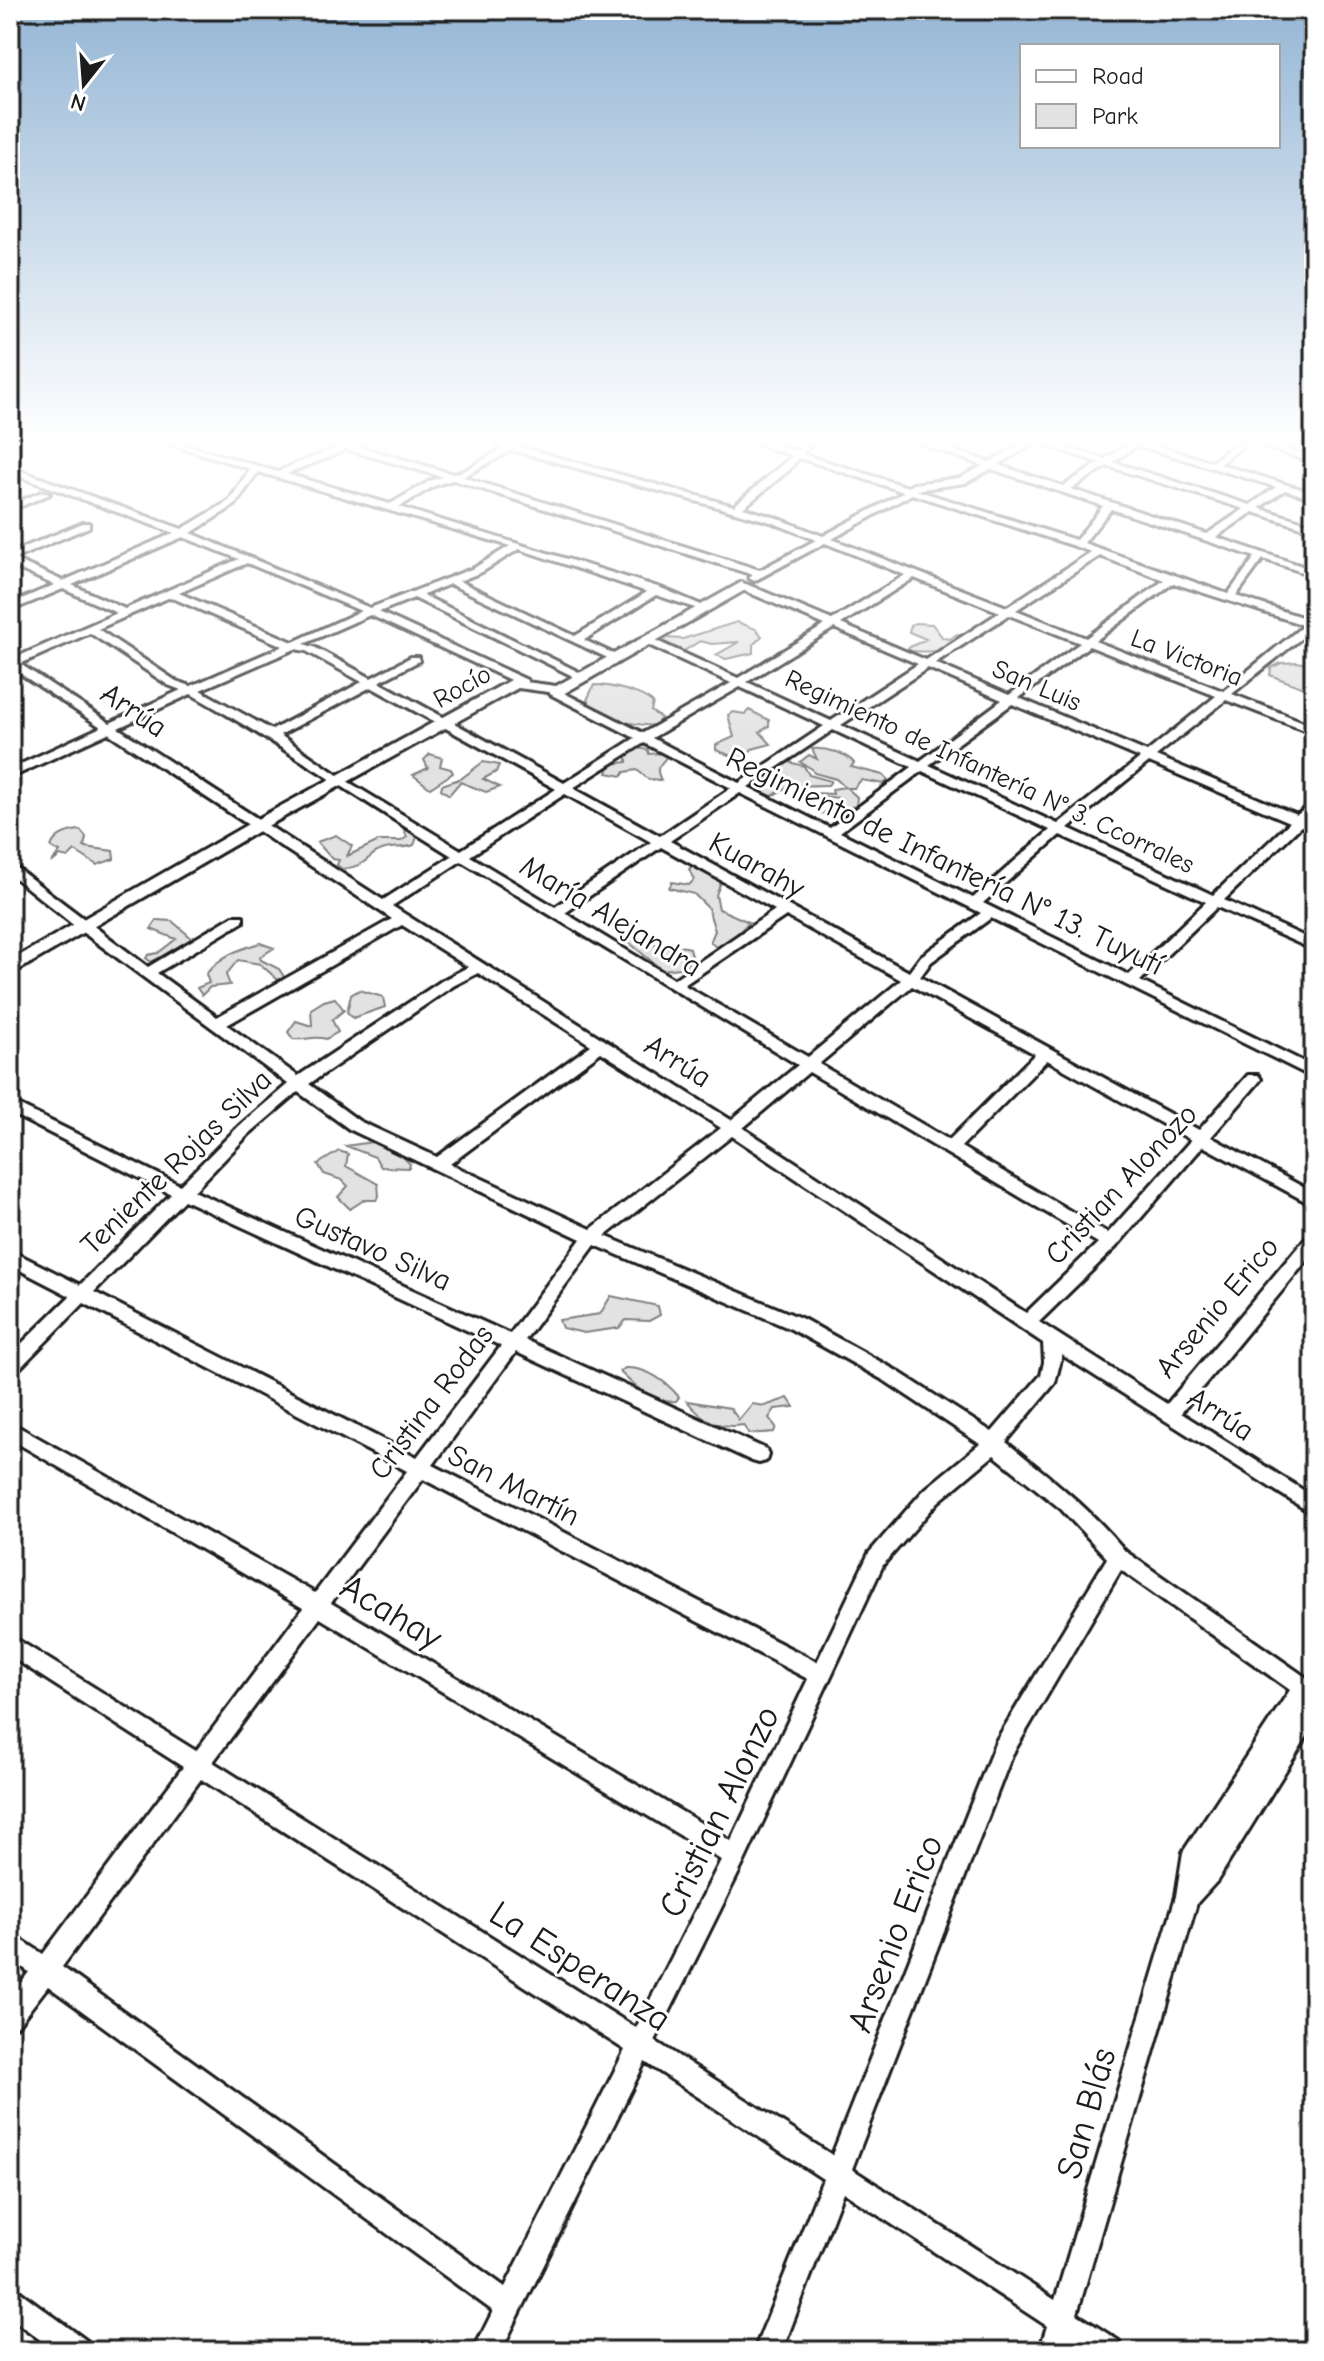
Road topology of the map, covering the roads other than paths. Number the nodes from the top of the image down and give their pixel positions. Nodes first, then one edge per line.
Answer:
1 (135, 554) edge
2 (232, 554) edge
3 (503, 554) edge
4 (546, 554) edge
5 (698, 554) edge
6 (797, 554) edge
7 (858, 554) edge
8 (1096, 554) edge
9 (1105, 554) edge
10 (1255, 554) edge
11 (1260, 556) junction
12 (10, 559) edge
13 (246, 560) junction
14 (1314, 573) edge
15 (761, 574) junction
16 (912, 575) junction
17 (1172, 579) junction
18 (449, 580) junction
19 (64, 585) junction
20 (742, 586) junction
21 (657, 590) junction
22 (414, 594) junction
23 (167, 595) junction
24 (1230, 598) junction
25 (701, 607) junction
26 (10, 608) edge
27 (369, 612) junction
28 (1007, 612) junction
29 (125, 613) junction
30 (833, 625) junction
31 (1313, 625) edge
32 (91, 629) junction
33 (576, 640) junction
34 (646, 640) junction
35 (1088, 643) junction
36 (295, 646) junction
37 (614, 658) junction
38 (415, 659) dead end
39 (11, 663) edge
40 (927, 663) junction
41 (581, 677) junction
42 (370, 681) junction
43 (523, 682) junction
44 (738, 683) junction
45 (191, 690) junction
46 (554, 692) junction
47 (1223, 694) junction
48 (1012, 698) junction
49 (446, 723) junction
50 (831, 726) junction
51 (109, 727) junction
52 (1314, 730) edge
53 (272, 735) junction
54 (647, 740) junction
55 (1148, 756) junction
56 (919, 766) junction
57 (11, 772) edge
58 (338, 781) junction
59 (740, 788) junction
60 (564, 792) junction
61 (1314, 806) edge
62 (1298, 821) junction
63 (256, 826) junction
64 (1314, 827) edge
65 (1058, 830) junction
66 (832, 832) junction
67 (660, 842) junction
68 (462, 856) junction
69 (10, 867) edge
70 (1213, 899) junction
71 (976, 903) junction
72 (383, 906) junction
73 (785, 910) junction
74 (992, 911) junction
75 (555, 913) junction
76 (238, 919) dead end
77 (402, 919) junction
78 (82, 925) junction
79 (1314, 946) edge
80 (478, 967) junction
81 (10, 969) edge
82 (149, 972) junction
83 (911, 979) junction
84 (1130, 982) junction
85 (674, 985) junction
86 (217, 1024) junction
87 (601, 1045) junction
88 (1046, 1052) junction
89 (808, 1065) junction
90 (1314, 1072) edge
91 (1253, 1079) dead end
92 (298, 1084) junction
93 (10, 1106) edge
94 (732, 1128) junction
95 (1203, 1138) junction
96 (950, 1149) junction
97 (440, 1163) junction
98 (181, 1192) junction
99 (1314, 1200) edge
100 (592, 1237) junction
101 (1314, 1240) edge
102 (1110, 1242) junction
103 (10, 1257) edge
104 (80, 1294) junction
105 (1027, 1323) junction
106 (1052, 1340) junction
107 (513, 1342) junction
108 (10, 1367) edge
109 (1169, 1414) junction
110 (10, 1430) edge
111 (993, 1444) junction
112 (759, 1455) dead end
113 (419, 1468) junction
114 (1314, 1507) edge
115 (1118, 1557) junction
116 (317, 1605) junction
117 (10, 1645) edge
118 (822, 1675) junction
119 (1311, 1696) edge
120 (201, 1765) junction
121 (735, 1856) junction
122 (10, 1944) edge
123 (46, 1970) junction
124 (10, 2017) edge
125 (640, 2045) junction
126 (837, 2175) junction
127 (10, 2300) edge
128 (509, 2306) junction
129 (1062, 2322) junction
130 (77, 2351) edge
131 (487, 2351) edge
132 (768, 2351) edge
133 (1053, 2351) edge
134 (1109, 2351) edge

1 - 19 street
2 - 13 street
3 - 18 street
4 - 21 street
5 - 15 street
6 - 15 street
7 - 16 street, La Victoria
8 - 28 street
9 - 17 street
10 - 11 street
11 - 14 street
11 - 24 street
12 - 19 street
13 - 23 street
13 - 27 street
15 - 20 street
16 - 28 street, La Victoria
16 - 30 street
17 - 24 street
17 - 35 street
18 - 22 street
18 - 33 street
19 - 26 street
19 - 29 street
20 - 25 main road
20 - 30 street, San Luis
21 - 25 street
21 - 33 street
22 - 27 street
22 - 41 street
23 - 29 street
23 - 36 street, Kuarahy
24 - 31 street
25 - 34 main road
27 - 36 street
27 - 43 street
28 - 35 street, La Victoria
28 - 40 street
29 - 32 street
30 - 40 street, San Luis
30 - 44 street
31 - 47 street
32 - 39 street
32 - 45 street, María Alejandra
33 - 37 street
34 - 37 main road
34 - 44 street, Regimiento de Infantería N° 3. Ccorrales
35 - 47 street, La Victoria
35 - 48 street
36 - 42 street, Kuarahy
36 - 45 street
37 - 41 main road
38 - 42 street
39 - 51 street, Arrúa
40 - 48 street, San Luis
40 - 50 street
41 - 46 main road
42 - 49 street, Kuarahy
42 - 53 street
43 - 46 main road, Rocío
43 - 49 main road, Rocío
44 - 50 street, Regimiento de Infantería N° 3. Ccorrales
44 - 54 street
45 - 51 street
45 - 53 street, María Alejandra
46 - 54 street, Regimiento de Infantería N° 13. Tuyutí
47 - 52 street, La Victoria
47 - 55 street
48 - 55 street, San Luis
48 - 56 street
49 - 58 main road, Rocío
49 - 60 street, Kuarahy
50 - 56 street, Regimiento de Infantería N° 3. Ccorrales
50 - 59 street
51 - 57 street
51 - 63 street, Arrúa
53 - 58 street, María Alejandra
54 - 59 street, Regimiento de Infantería N° 13. Tuyutí
54 - 60 street
55 - 62 street, San Luis
55 - 65 street
56 - 65 street, Regimiento de Infantería N° 3. Ccorrales
56 - 66 street
58 - 63 main road, Rocío
58 - 68 street, María Alejandra
59 - 66 street, Regimiento de Infantería N° 13. Tuyutí
59 - 67 street
60 - 67 street, Kuarahy
60 - 68 street
61 - 62 street
62 - 64 street, San Luis
62 - 70 street
63 - 72 street, Arrúa
63 - 78 main road, Rocío
65 - 70 street, Regimiento de Infantería N° 3. Ccorrales
65 - 71 street
66 - 71 street, Regimiento de Infantería N° 13. Tuyutí
67 - 73 street, Kuarahy
67 - 75 street
68 - 72 street
68 - 75 street, María Alejandra
69 - 78 street
70 - 79 street, Regimiento de Infantería N° 3. Ccorrales
70 - 84 street
71 - 74 street, Regimiento de Infantería N° 13. Tuyutí
72 - 77 street, Arrúa
73 - 83 street, Kuarahy
73 - 85 street
74 - 83 street, Cristina Rodas
74 - 84 street, Regimiento de Infantería N° 13. Tuyutí
75 - 85 street, María Alejandra
76 - 82 street
77 - 80 street, Arrúa
77 - 86 street
78 - 81 main road, Rocío
78 - 82 street
80 - 87 street, Arrúa
80 - 92 street, Teniente Rojas Silva
82 - 86 street
83 - 88 street, Kuarahy
83 - 89 street, Cristina Rodas
84 - 90 street, Regimiento de Infantería N° 13. Tuyutí
85 - 89 street, María Alejandra
86 - 92 street
87 - 94 street, Arrúa
87 - 97 street
88 - 95 street, Kuarahy
88 - 96 street
89 - 94 street, Cristina Rodas
89 - 96 street, María Alejandra
91 - 95 street, Cristian Alonozo
92 - 97 street
92 - 98 street, Teniente Rojas Silva
93 - 98 street, Gustavo Silva
94 - 100 street, Cristina Rodas
94 - 105 street, Arrúa
95 - 99 street, Kuarahy
95 - 102 street, Cristian Alonozo
96 - 102 street, María Alejandra
97 - 100 street
98 - 104 street, Teniente Rojas Silva
98 - 107 street, Gustavo Silva
100 - 107 street, Cristina Rodas
100 - 111 street
101 - 109 street, Arsenio Erico
102 - 105 street, Cristian Alonozo
103 - 104 street, San Martín
104 - 108 street, Teniente Rojas Silva
104 - 113 street, San Martín
105 - 106 street, Arrúa
106 - 109 street, Arrúa
106 - 111 street, Cristian Alonzo
107 - 112 street, Gustavo Silva
107 - 113 street, Cristina Rodas
109 - 114 street, Arrúa
110 - 116 street, Acahay
111 - 115 street
111 - 118 street, Cristian Alonzo
113 - 116 street, Cristina Rodas
113 - 118 street, San Martín
115 - 119 street
115 - 126 street, Arsenio Erico
116 - 120 street, Cristina Rodas
116 - 121 street, Acahay
117 - 120 street, La Esperanza
118 - 121 street, Cristian Alonzo
119 - 129 street, San Blás
120 - 123 street, Cristina Rodas
120 - 125 street, La Esperanza
121 - 125 street, Cristian Alonzo
122 - 123 street
123 - 124 street, Cristina Rodas
123 - 128 street
125 - 126 street, La Esperanza
125 - 128 street, Cristian Alonzo
126 - 129 street, La Esperanza
126 - 132 street, Arsenio Erico
127 - 130 street
128 - 131 street, Cristian Alonzo
129 - 133 street, San Blás
129 - 134 street, La Esperanza

